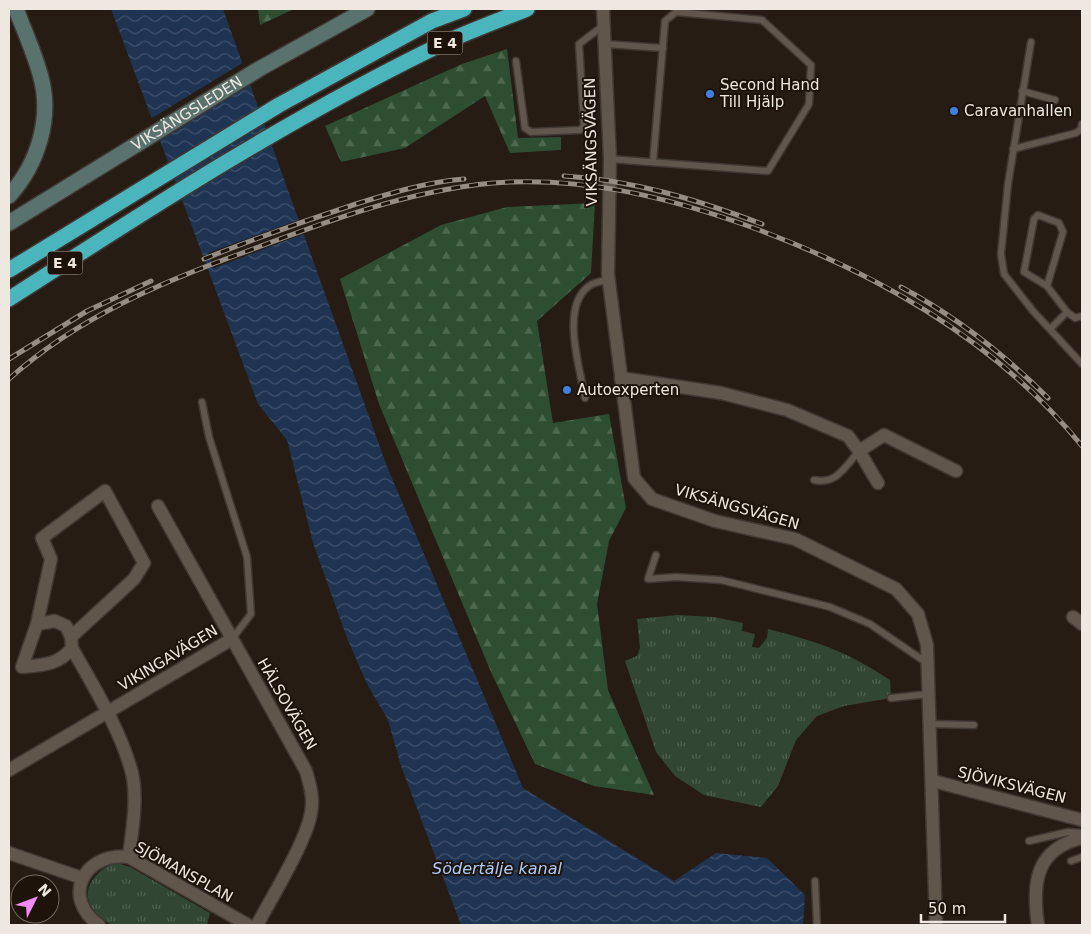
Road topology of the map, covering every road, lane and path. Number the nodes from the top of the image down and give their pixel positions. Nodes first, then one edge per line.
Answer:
1 (16, 9) edge
2 (367, 9) edge
3 (464, 9) edge
4 (527, 9) edge
5 (603, 9) edge
6 (604, 26) junction
7 (1030, 42) dead end
8 (604, 44) junction
9 (663, 48) junction
10 (516, 61) dead end
11 (1022, 91) junction
12 (1055, 100) dead end
13 (1082, 124) edge
14 (1013, 149) junction
15 (610, 159) junction
16 (653, 162) junction
17 (9, 196) edge
18 (9, 223) edge
19 (9, 270) edge
20 (608, 280) junction
21 (1047, 286) junction
22 (9, 299) edge
23 (1067, 312) junction
24 (1082, 316) edge
25 (1051, 328) junction
26 (1082, 364) edge
27 (621, 378) junction
28 (584, 398) dead end
29 (202, 402) dead end
30 (858, 451) junction
31 (956, 471) dead end
32 (814, 480) dead end
33 (878, 483) dead end
34 (158, 506) dead end
35 (656, 556) dead end
36 (37, 624) junction
37 (232, 639) junction
38 (71, 643) junction
39 (928, 664) junction
40 (929, 694) junction
41 (891, 698) dead end
42 (108, 712) junction
43 (931, 724) junction
44 (974, 725) dead end
45 (9, 770) edge
46 (933, 781) junction
47 (1082, 820) edge
48 (1082, 833) edge
49 (1082, 838) edge
50 (1029, 841) dead end
51 (9, 853) edge
52 (129, 857) junction
53 (1082, 857) edge
54 (1071, 862) dead end
55 (82, 878) junction
56 (815, 881) dead end
57 (99, 925) edge
58 (248, 925) edge
59 (257, 925) edge
60 (817, 925) edge
61 (936, 925) edge
62 (1038, 925) edge

1 - 17 main road
2 - 18 main road, VIKSÄNGSLEDEN
3 - 19 highway, E 4
4 - 22 highway, E 4
5 - 6 street, VIKSÄNGSVÄGEN
6 - 8 street, VIKSÄNGSVÄGEN
6 - 10 lane
7 - 11 lane
8 - 9 lane
8 - 15 street, VIKSÄNGSVÄGEN
9 - 16 lane
9 - 16 lane
11 - 12 lane
11 - 14 lane
13 - 14 lane
14 - 25 lane
15 - 16 lane
15 - 20 street, VIKSÄNGSVÄGEN
20 - 27 street, VIKSÄNGSVÄGEN
20 - 28 lane
21 - 21 lane
21 - 23 lane
23 - 24 lane
23 - 25 lane
25 - 26 lane
27 - 30 street
27 - 39 street, VIKSÄNGSVÄGEN
29 - 37 lane, VIKINGAVÄGEN
30 - 31 street
30 - 32 lane
30 - 33 street
34 - 37 street, HÄLSOVÄGEN
35 - 39 lane
36 - 38 street
36 - 38 street
36 - 38 street
37 - 42 street, VIKINGAVÄGEN
37 - 59 street, HÄLSOVÄGEN
38 - 42 street
39 - 40 street, VIKSÄNGSVÄGEN
40 - 41 lane
40 - 43 street, VIKSÄNGSVÄGEN
42 - 45 street, VIKINGAVÄGEN
42 - 52 street
43 - 44 lane
43 - 46 street, VIKSÄNGSVÄGEN
46 - 47 street, SJÖVIKSVÄGEN
46 - 61 street, VIKSÄNGSVÄGEN
48 - 50 lane
49 - 62 street
51 - 55 street
52 - 55 street, SJÖMANSPLAN
52 - 58 street, SJÖMANSPLAN
53 - 54 lane
55 - 57 street
56 - 60 lane

